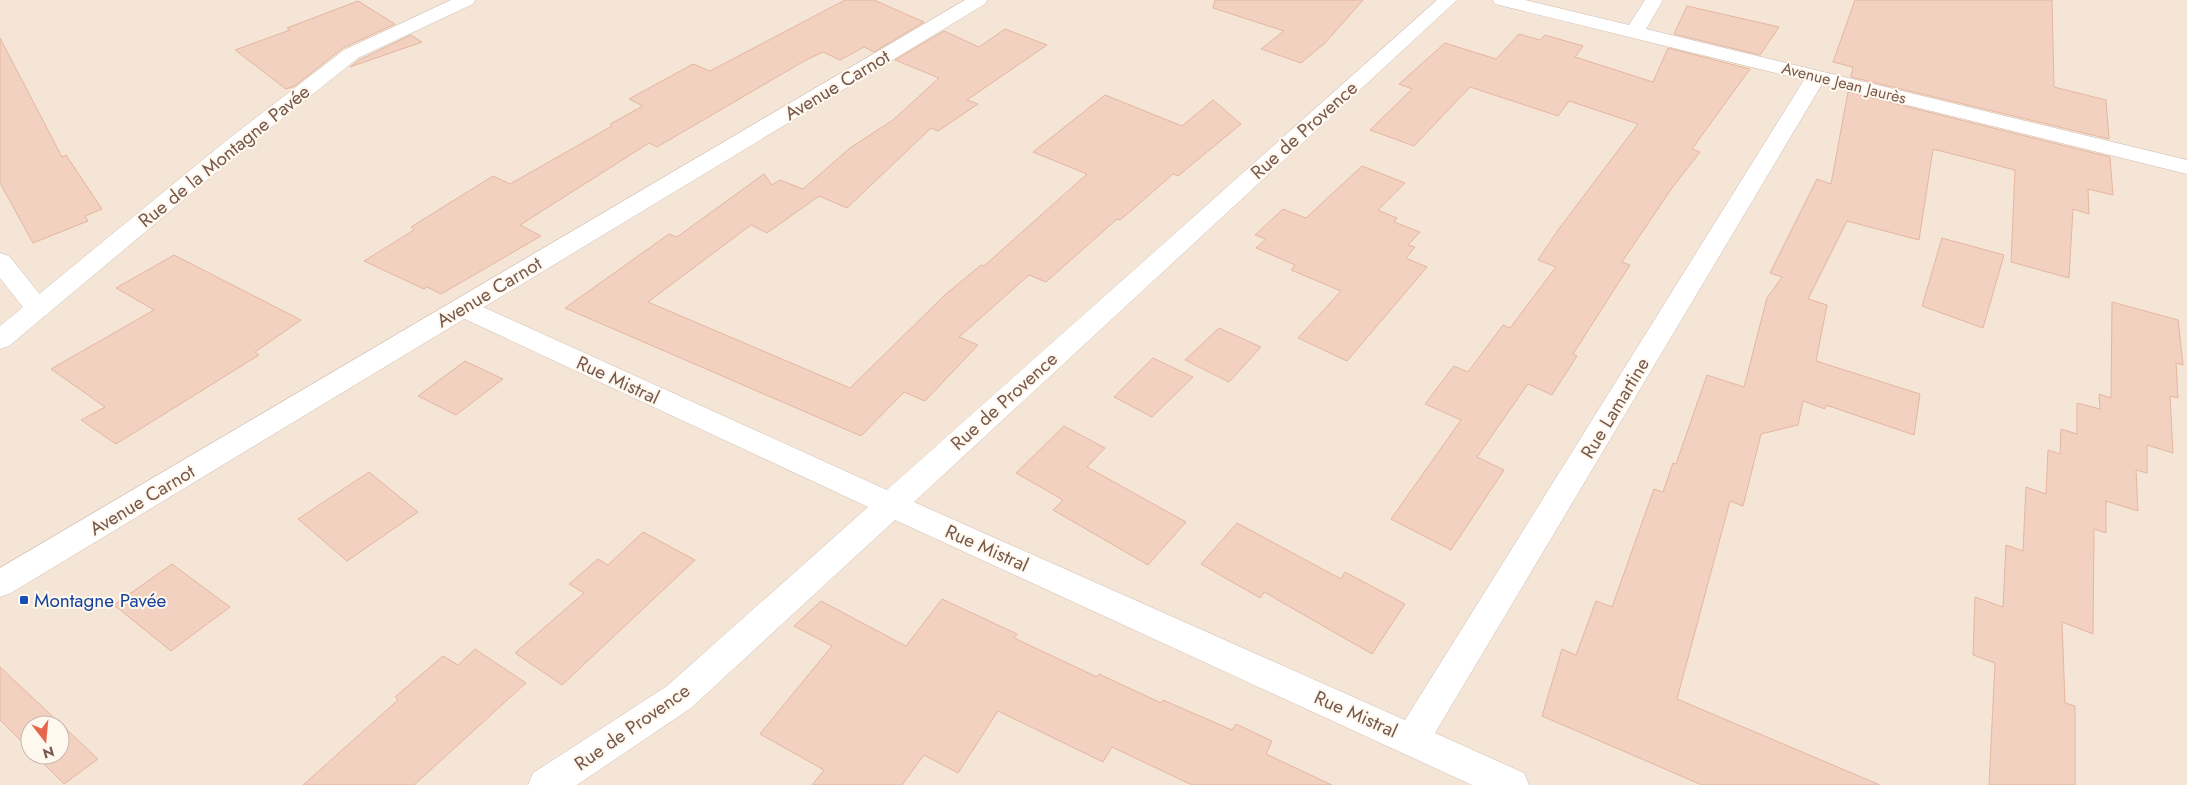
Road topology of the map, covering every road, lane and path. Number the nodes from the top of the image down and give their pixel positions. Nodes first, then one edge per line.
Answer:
1 (466, 0) edge
2 (978, 0) edge
3 (1448, 0) edge
4 (1502, 0) edge
5 (1654, 0) edge
6 (1635, 32) junction
7 (1817, 76) junction
8 (2187, 167) edge
9 (0, 261) edge
10 (463, 308) junction
11 (38, 309) junction
12 (0, 340) edge
13 (890, 504) junction
14 (0, 584) edge
15 (1412, 740) junction
16 (546, 785) edge
17 (1512, 785) edge

1 - 11 street, Rue de la Montagne Pavée
2 - 10 street, Avenue Carnot
3 - 13 street, Rue de Provence
4 - 6 street, Avenue Jean Jaurès
5 - 6 street
6 - 7 street, Avenue Jean Jaurès
7 - 8 street, Avenue Jean Jaurès
7 - 15 street, Rue Lamartine
9 - 11 street
10 - 13 street, Rue Mistral
10 - 14 street, Avenue Carnot
11 - 12 street, Rue de la Montagne Pavée
13 - 15 street, Rue Mistral
13 - 16 street, Rue de Provence
15 - 17 street, Rue Mistral

